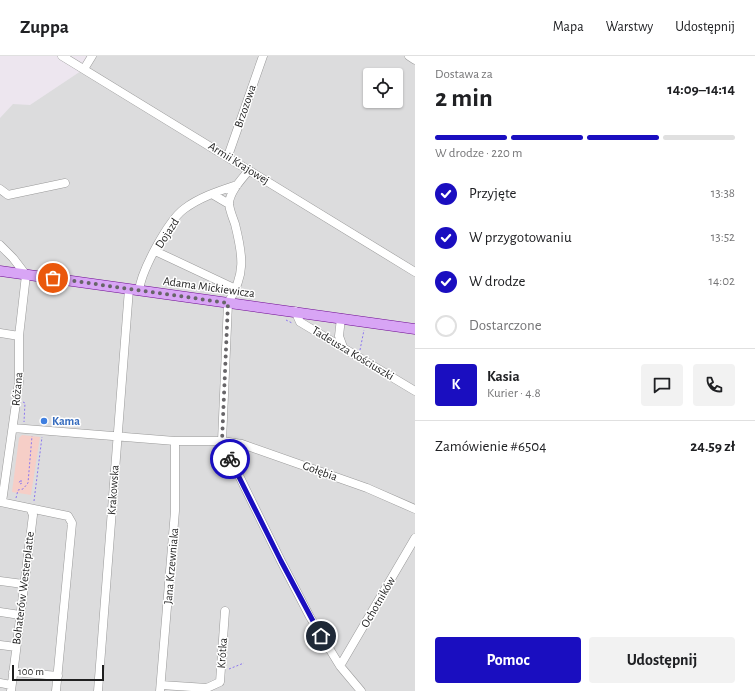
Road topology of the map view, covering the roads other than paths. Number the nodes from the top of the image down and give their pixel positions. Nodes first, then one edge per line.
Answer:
1 (62, 56) edge
2 (92, 56) edge
3 (263, 56) edge
4 (409, 56) edge
5 (415, 60) edge
6 (84, 69) junction
7 (228, 156) junction
8 (249, 170) junction
9 (64, 183) dead end
10 (237, 185) junction
11 (0, 189) edge
12 (212, 194) junction
13 (229, 204) junction
14 (0, 245) edge
15 (155, 251) junction
16 (8, 253) junction
17 (3, 271) edge
18 (415, 272) edge
19 (26, 275) junction
20 (134, 290) junction
21 (236, 290) junction
22 (228, 303) junction
23 (295, 311) junction
24 (341, 318) junction
25 (415, 329) edge
26 (0, 333) edge
27 (18, 336) junction
28 (343, 347) junction
29 (415, 391) edge
30 (13, 428) junction
31 (116, 437) junction
32 (174, 441) junction
33 (222, 441) junction
34 (1, 502) edge
35 (32, 507) junction
36 (415, 509) edge
37 (415, 538) edge
38 (0, 581) edge
39 (23, 584) junction
40 (225, 611) dead end
41 (0, 612) edge
42 (20, 615) junction
43 (0, 645) edge
44 (16, 647) junction
45 (340, 666) junction
46 (13, 672) junction
47 (58, 676) junction
48 (0, 683) edge
49 (11, 688) edge
50 (160, 688) edge
51 (56, 691) edge
52 (98, 691) edge
53 (360, 691) edge

1 - 6 street, Armii Krajowej
2 - 6 street
3 - 7 street, Brzozowa
4 - 5 street
6 - 7 street, Armii Krajowej
7 - 8 street, Armii Krajowej
8 - 10 street
8 - 18 street, Armii Krajowej
9 - 11 street
10 - 12 street, Dojazd
10 - 13 street
12 - 13 street
12 - 15 street, Dojazd
13 - 21 street
14 - 16 street
15 - 20 street, Dojazd
15 - 21 street
16 - 17 street
16 - 19 street
17 - 19 main road, Adama Mickiewicza
19 - 20 main road, Adama Mickiewicza
19 - 27 street, Różana
20 - 22 main road, Adama Mickiewicza
20 - 31 street, Krakowska
21 - 22 street
22 - 23 main road, Adama Mickiewicza
22 - 33 street
23 - 24 main road, Adama Mickiewicza
23 - 28 street, Tadeusza Kościuszki
24 - 25 main road, Adama Mickiewicza
24 - 28 street
26 - 27 street
27 - 30 street, Różana
28 - 29 street, Tadeusza Kościuszki
30 - 31 street
30 - 34 street, Różana
31 - 32 street
31 - 52 street, Krakowska
32 - 33 street, Gołębia
32 - 50 street, Jana Krzewniaka
33 - 36 street, Gołębia
33 - 45 street
34 - 35 street
35 - 39 street, Bohaterów Westerplatte
35 - 47 street
37 - 45 street, Ochotników
38 - 39 street
39 - 42 street, Bohaterów Westerplatte
40 - 50 street, Krótka
41 - 42 street
42 - 44 street, Bohaterów Westerplatte
43 - 44 street
44 - 46 street, Bohaterów Westerplatte
45 - 53 street
46 - 47 street
46 - 49 street, Bohaterów Westerplatte
47 - 51 street
48 - 49 street

